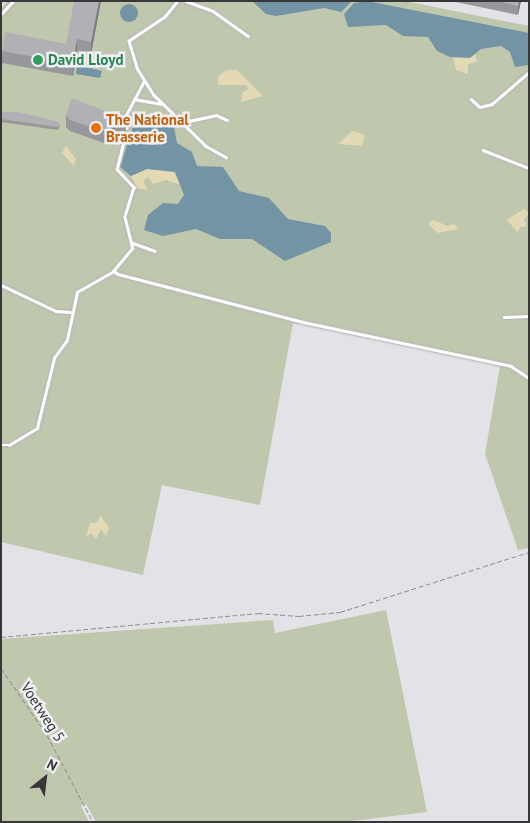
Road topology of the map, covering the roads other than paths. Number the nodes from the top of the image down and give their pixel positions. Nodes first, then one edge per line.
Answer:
1 (13, 1) edge
2 (178, 1) edge
3 (186, 1) edge
4 (1, 14) edge
5 (248, 36) dead end
6 (529, 72) edge
7 (144, 81) junction
8 (471, 98) dead end
9 (133, 99) junction
10 (164, 104) junction
11 (107, 112) edge
12 (126, 117) junction
13 (227, 120) dead end
14 (184, 122) junction
15 (126, 128) dead end
16 (126, 134) dead end
17 (483, 150) dead end
18 (226, 157) dead end
19 (529, 168) edge
20 (133, 242) junction
21 (155, 251) dead end
22 (114, 271) junction
23 (1, 285) edge
24 (70, 312) junction
25 (529, 316) edge
26 (504, 317) dead end
27 (529, 378) edge
28 (1, 445) edge

1 - 4 lane
2 - 7 lane
3 - 5 lane
6 - 8 lane
7 - 9 lane
7 - 10 lane
9 - 10 lane
9 - 12 lane
10 - 14 lane
11 - 12 lane
12 - 15 lane
13 - 14 lane
14 - 18 lane
16 - 20 lane
17 - 19 lane
20 - 21 lane
20 - 22 lane
22 - 24 lane
22 - 27 lane
23 - 24 lane
24 - 28 lane
25 - 26 lane

